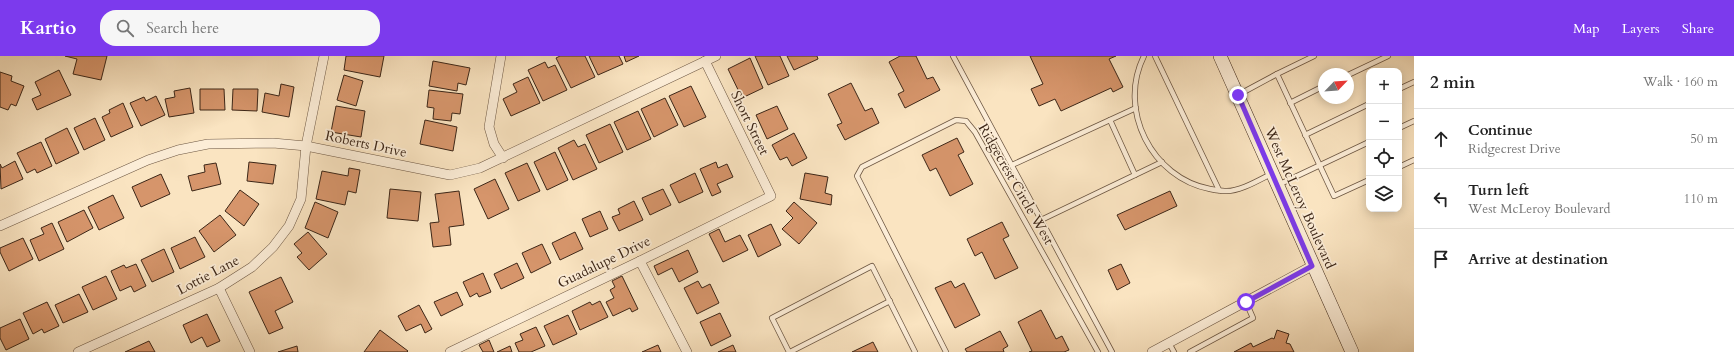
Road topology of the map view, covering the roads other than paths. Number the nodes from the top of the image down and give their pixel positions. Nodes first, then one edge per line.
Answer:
1 (324, 56) edge
2 (501, 56) edge
3 (716, 56) edge
4 (953, 56) edge
5 (1144, 56) edge
6 (1155, 56) edge
7 (1220, 56) edge
8 (1314, 56) edge
9 (1388, 56) edge
10 (705, 61) junction
11 (1354, 72) edge
12 (1277, 74) junction
13 (1414, 82) edge
14 (1402, 88) edge
15 (1318, 89) edge
16 (1238, 95) junction
17 (1290, 103) junction
18 (1366, 105) edge
19 (1136, 108) junction
20 (1110, 120) junction
21 (1414, 121) edge
22 (1402, 127) edge
23 (1305, 135) junction
24 (1366, 143) edge
25 (306, 146) junction
26 (503, 158) junction
27 (1414, 160) edge
28 (1162, 162) junction
29 (1012, 165) junction
30 (1319, 166) junction
31 (1402, 166) edge
32 (1135, 175) junction
33 (1275, 179) junction
34 (1366, 181) edge
35 (1219, 190) junction
36 (771, 196) joint
37 (1041, 220) junction
38 (0, 226) edge
39 (640, 261) junction
40 (1312, 266) junction
41 (219, 288) junction
42 (890, 301) junction
43 (1246, 302) junction
44 (1169, 343) junction
45 (78, 352) edge
46 (250, 352) edge
47 (450, 352) edge
48 (688, 352) edge
49 (790, 352) edge
50 (915, 352) edge
51 (946, 352) edge
52 (1098, 352) edge
53 (1112, 352) edge
54 (1152, 352) edge
55 (1174, 352) edge
56 (1190, 352) edge
57 (1352, 352) edge

1 - 25 street, Lottie Lane
2 - 26 street
3 - 10 street, Roberts Drive
4 - 29 lane
5 - 19 lane
6 - 35 lane
7 - 16 main road, West McLeroy Boulevard
8 - 12 lane
9 - 11 lane
10 - 26 street, Roberts Drive
10 - 36 street, Short Street
12 - 16 lane
12 - 17 lane
13 - 14 lane
15 - 17 lane
16 - 33 main road, West McLeroy Boulevard
17 - 23 lane
18 - 23 lane
19 - 20 lane
19 - 28 lane
20 - 29 lane
20 - 32 lane
21 - 22 lane
23 - 30 lane
24 - 30 lane
25 - 26 street, Roberts Drive
25 - 38 street, Roberts Drive
25 - 41 street, Lottie Lane
27 - 31 lane
28 - 32 lane
28 - 35 lane
29 - 37 lane
30 - 33 lane
30 - 34 lane
32 - 37 lane
33 - 35 lane
33 - 40 main road, West McLeroy Boulevard
36 - 39 street, Guadalupe Drive
37 - 53 lane
39 - 47 street, Guadalupe Drive
39 - 48 street
40 - 43 street
40 - 57 main road, West McLeroy Boulevard
41 - 45 street, Lottie Lane
41 - 46 street
42 - 49 lane
42 - 49 lane
42 - 50 lane
43 - 44 street
43 - 56 lane
44 - 54 street
44 - 55 lane
51 - 52 lane, Ridgecrest Circle West

